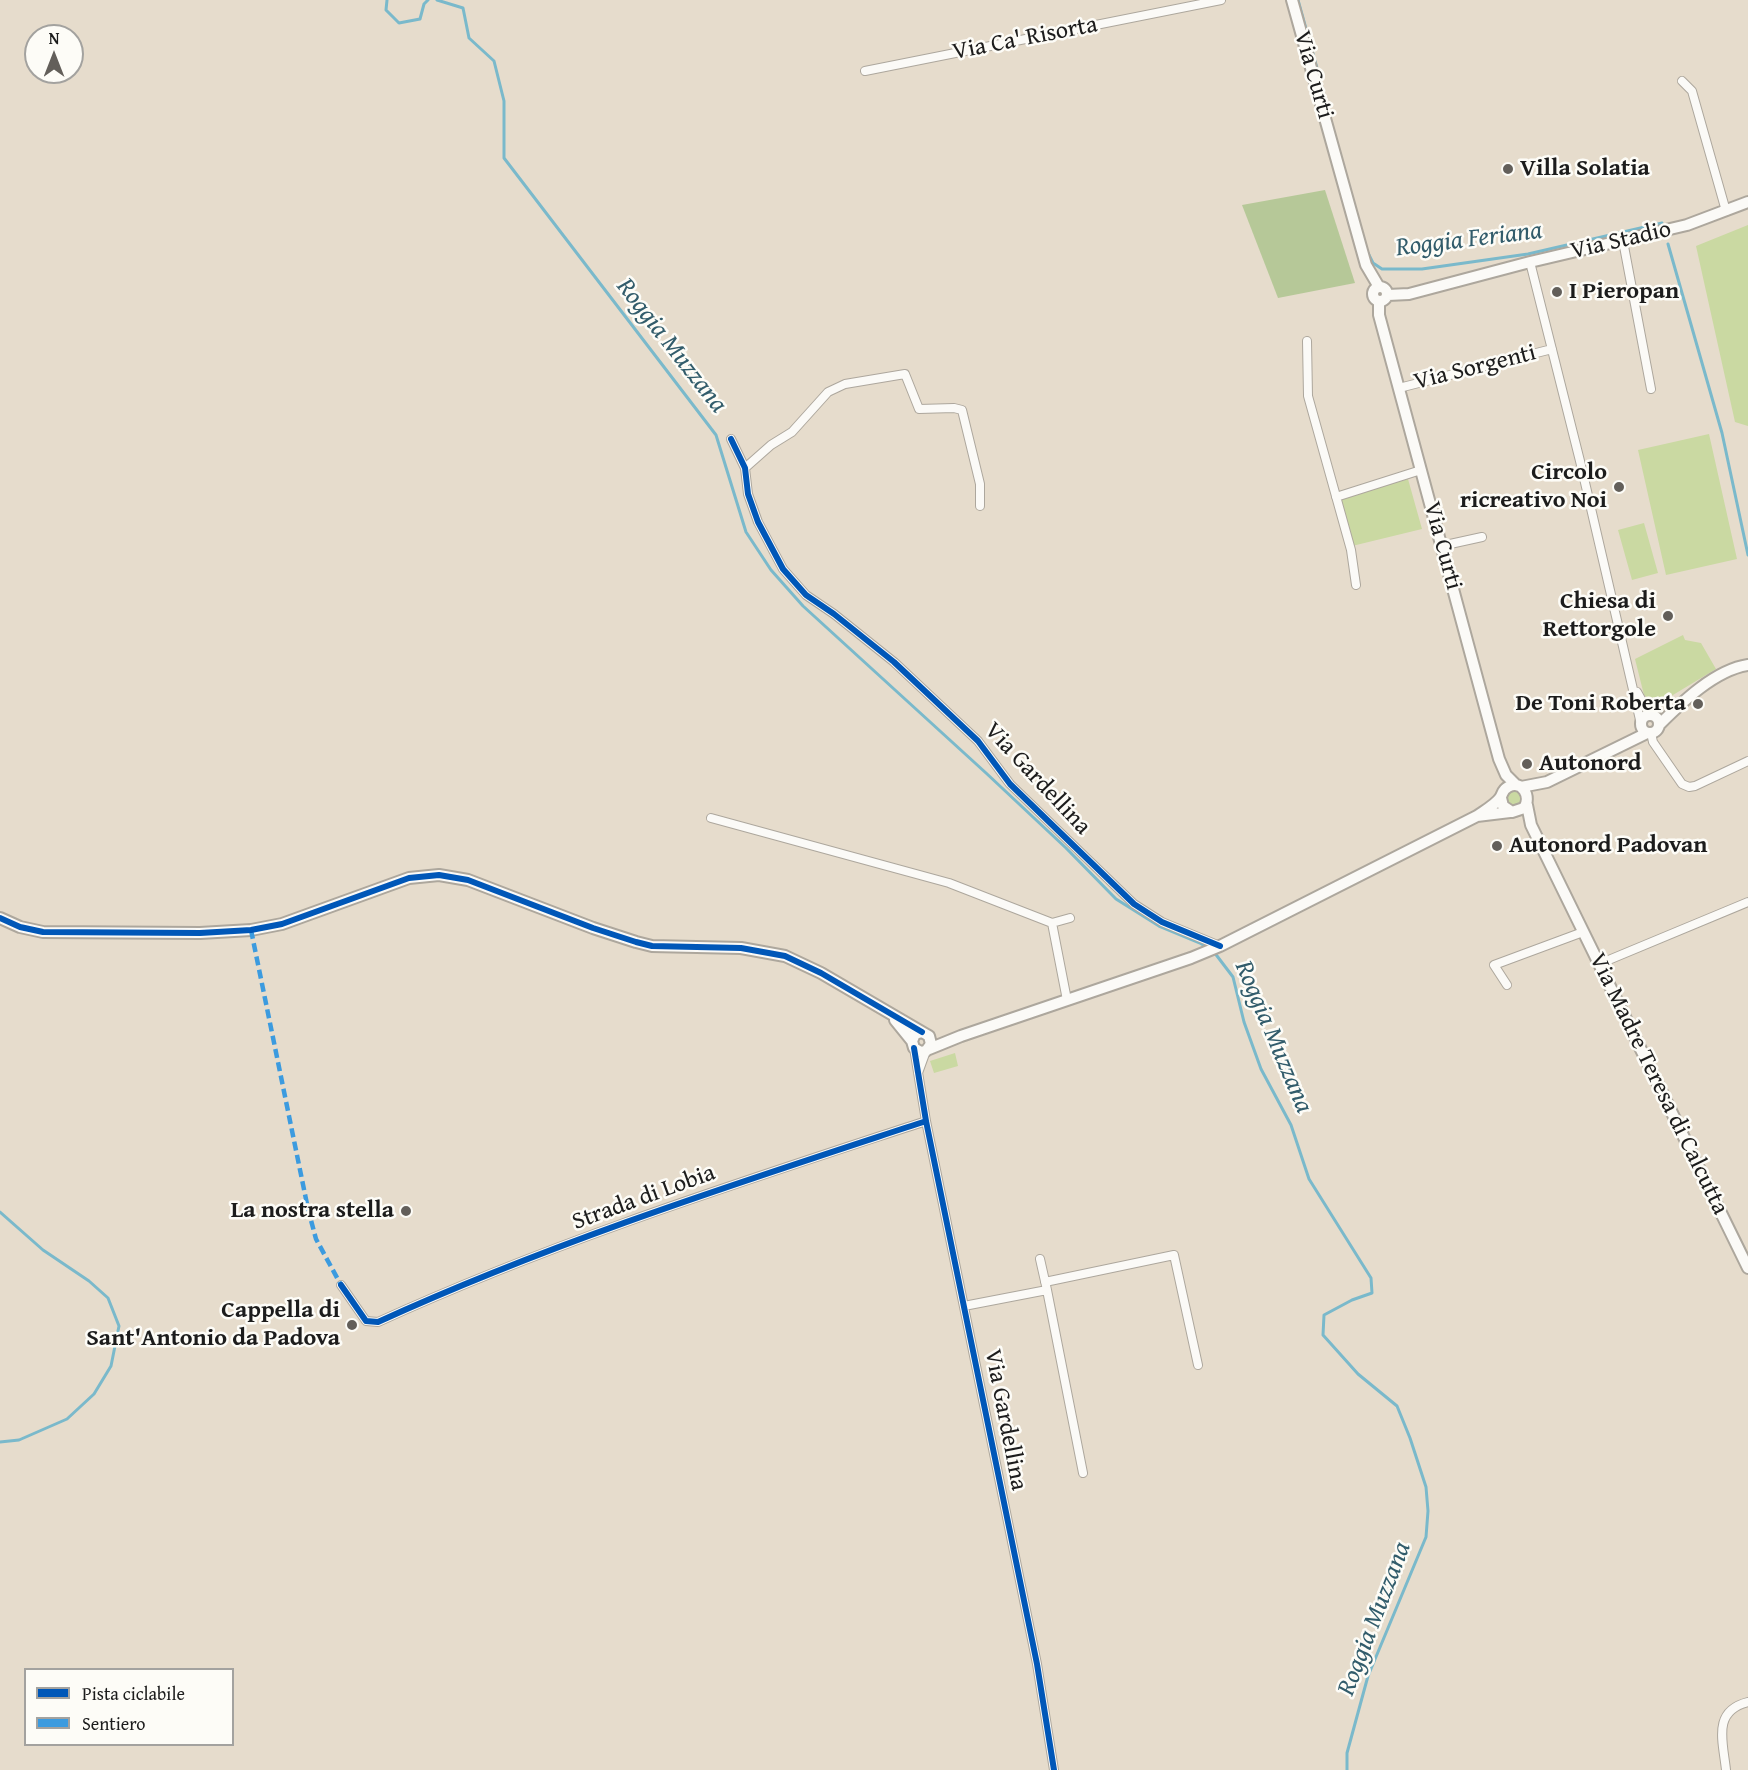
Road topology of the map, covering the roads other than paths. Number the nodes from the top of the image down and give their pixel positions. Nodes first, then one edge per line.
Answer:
1 (1221, 0) edge
2 (1292, 0) edge
3 (865, 71) dead end
4 (1682, 81) dead end
5 (1748, 202) edge
6 (1726, 211) junction
7 (1623, 241) junction
8 (1530, 262) junction
9 (1384, 298) junction
10 (1307, 341) dead end
11 (1552, 349) junction
12 (1399, 388) junction
13 (1651, 390) dead end
14 (731, 439) dead end
15 (745, 468) junction
16 (1422, 470) junction
17 (1336, 497) junction
18 (980, 506) dead end
19 (1482, 537) dead end
20 (1442, 546) junction
21 (1356, 585) dead end
22 (1748, 665) edge
23 (1631, 683) junction
24 (1654, 718) junction
25 (1645, 729) junction
26 (1748, 762) edge
27 (1547, 782) junction
28 (1519, 786) junction
29 (1501, 798) junction
30 (1527, 803) junction
31 (1511, 812) junction
32 (1477, 816) junction
33 (711, 818) dead end
34 (1531, 825) junction
35 (1748, 902) edge
36 (0, 918) edge
37 (1070, 918) dead end
38 (1052, 923) junction
39 (1583, 932) junction
40 (1216, 948) junction
41 (1599, 964) junction
42 (1508, 985) dead end
43 (1067, 1000) junction
44 (886, 1011) junction
45 (923, 1032) junction
46 (961, 1036) junction
47 (913, 1044) junction
48 (927, 1050) junction
49 (918, 1078) junction
50 (926, 1121) junction
51 (1040, 1259) dead end
52 (1748, 1268) edge
53 (341, 1285) dead end
54 (1046, 1286) junction
55 (964, 1306) junction
56 (1198, 1365) dead end
57 (1083, 1473) dead end
58 (1748, 1702) edge
59 (1054, 1770) edge
60 (1726, 1770) edge

1 - 3 street, Via Ca' Risorta
2 - 9 street, Via Curti
4 - 6 street
5 - 6 street, Via Stadio
6 - 7 street, Via Stadio
7 - 8 street, Via Stadio
7 - 13 street
8 - 9 street, Via Stadio
8 - 11 street
9 - 12 street, Via Curti
10 - 17 street
11 - 12 street, Via Sorgenti
11 - 23 street
12 - 16 street, Via Curti
14 - 15 street, Via Gardellina
15 - 18 street
15 - 40 street, Via Gardellina
16 - 17 street
16 - 20 street, Via Curti
17 - 21 street
19 - 20 street
20 - 28 street, Via Curti
22 - 24 street
23 - 24 street
23 - 25 street
24 - 25 street
24 - 25 street
25 - 26 street
25 - 27 street
27 - 28 street
27 - 30 street
28 - 29 street
28 - 30 street
29 - 31 street
29 - 32 street
30 - 31 street
30 - 34 street, Via Madre Teresa di Calcutta
31 - 32 street
31 - 34 street, Via Madre Teresa di Calcutta
32 - 40 street
33 - 38 street
34 - 39 street, Via Madre Teresa di Calcutta
35 - 41 street
36 - 44 street
37 - 38 street
38 - 43 street
39 - 41 street, Via Madre Teresa di Calcutta
39 - 42 street, Via Madre Teresa di Calcutta
40 - 43 street
41 - 52 street, Via Madre Teresa di Calcutta
43 - 46 street
44 - 45 street
44 - 47 street
45 - 46 street
45 - 47 street
45 - 48 street
46 - 48 street
47 - 48 street
47 - 49 street, Via Gardellina
48 - 49 street, Via Gardellina
49 - 50 street, Via Gardellina
50 - 53 street, Strada di Lobia
50 - 55 street, Via Gardellina
51 - 54 street
54 - 55 street
54 - 56 street
54 - 57 street
55 - 59 street, Via Gardellina
58 - 60 street

